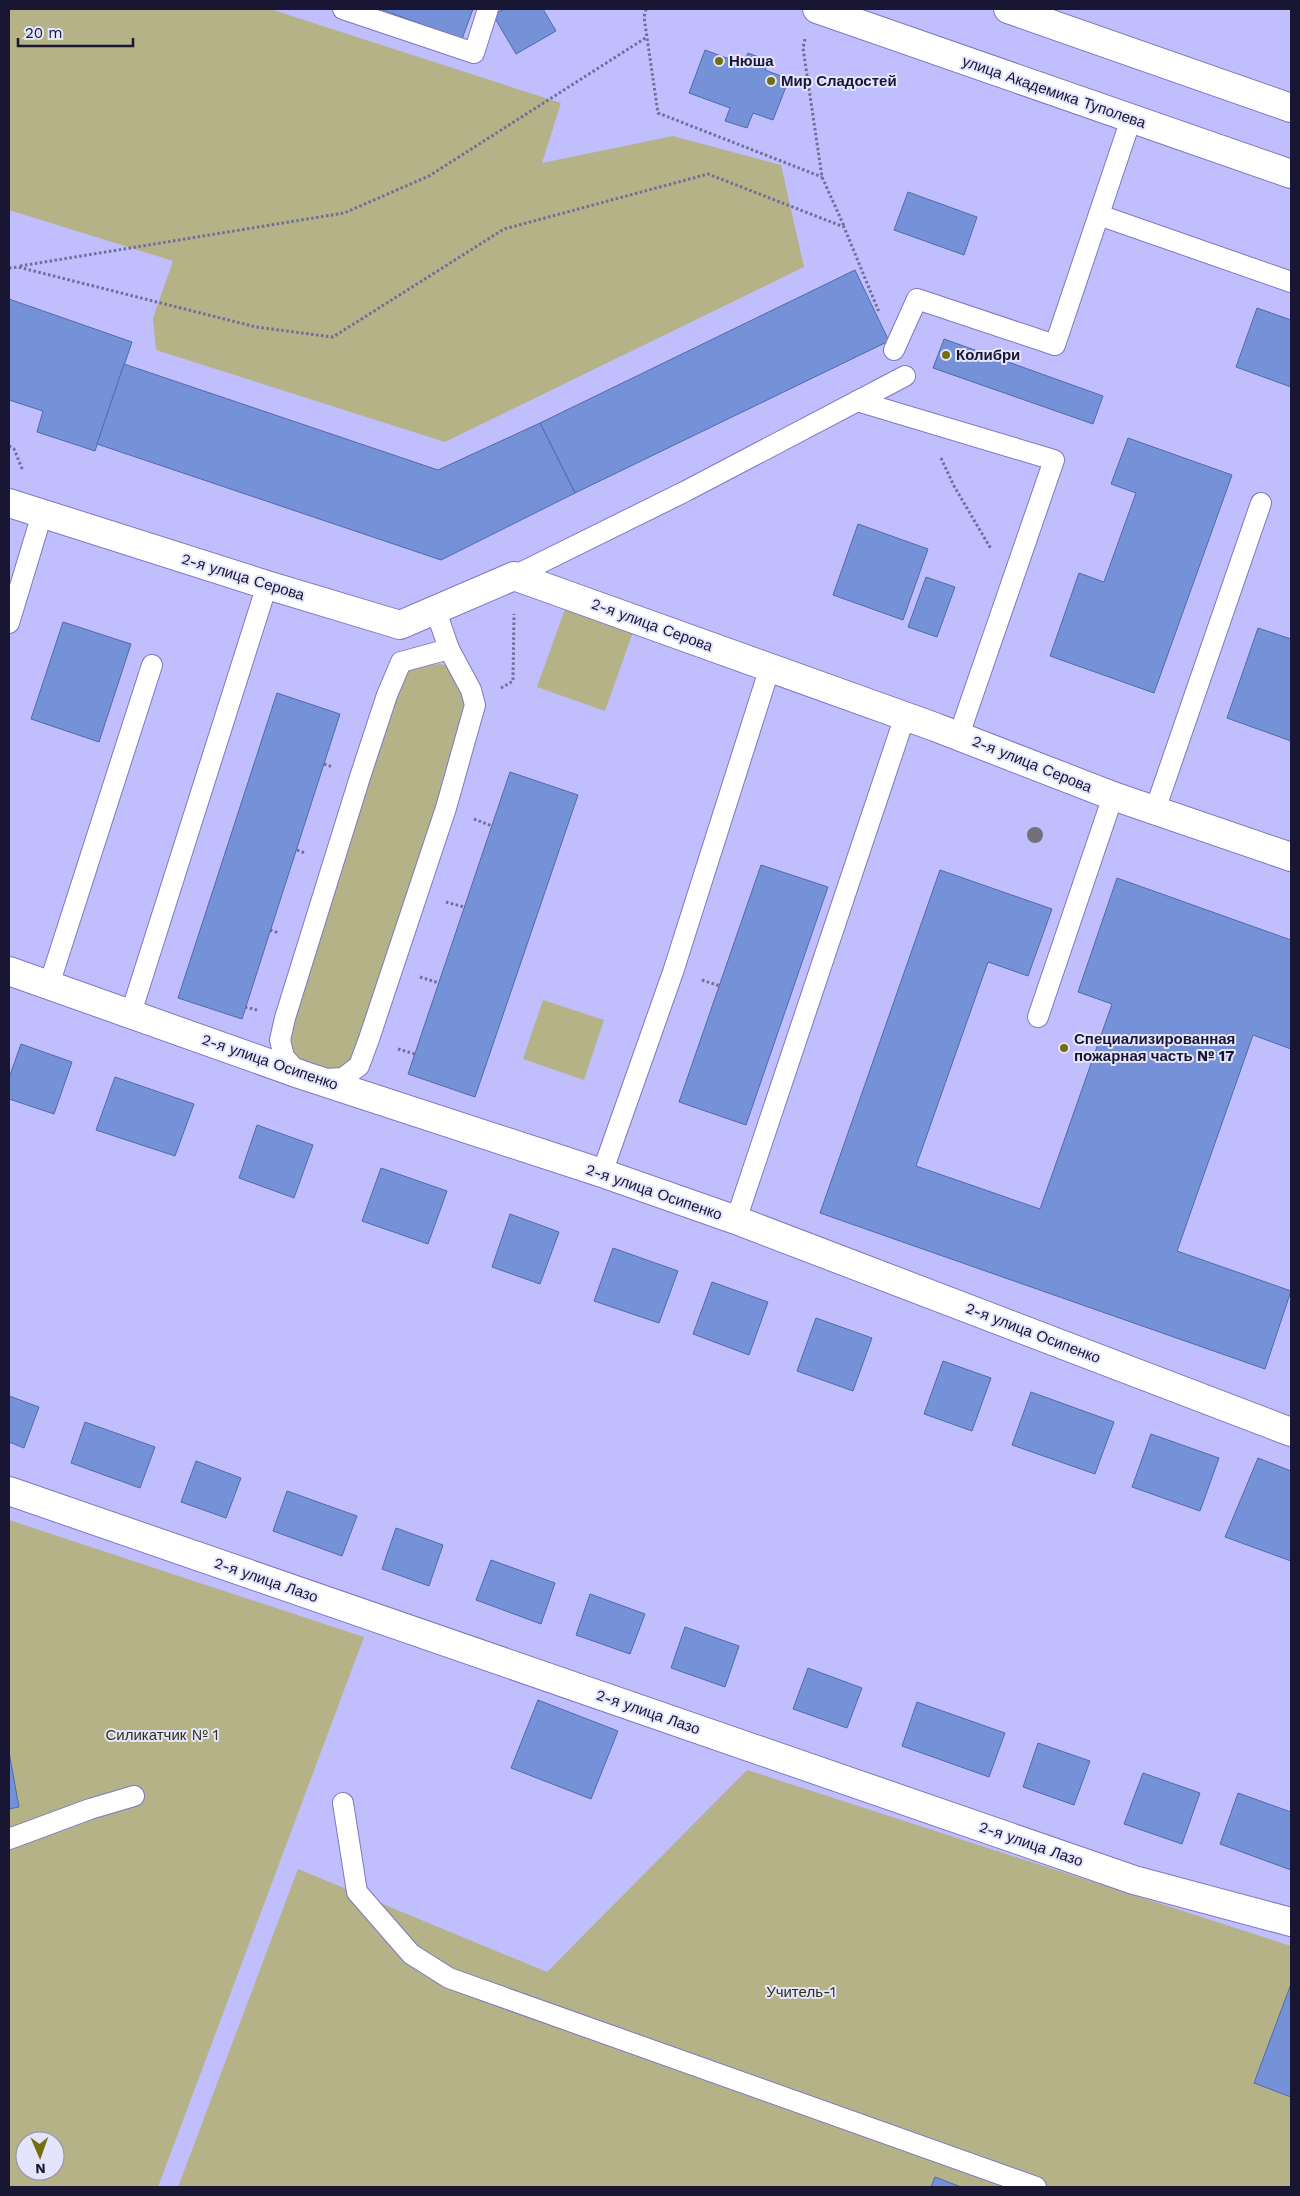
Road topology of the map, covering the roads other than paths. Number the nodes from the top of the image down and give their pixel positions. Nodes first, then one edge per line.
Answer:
1 (343, 9) edge
2 (488, 9) edge
3 (1008, 9) edge
4 (1052, 16) edge
5 (812, 21) edge
6 (1291, 108) edge
7 (1131, 118) junction
8 (1291, 174) edge
9 (1099, 215) junction
10 (1291, 282) edge
11 (894, 350) road end
12 (905, 376) dead end
13 (857, 401) junction
14 (9, 503) edge
15 (1262, 503) dead end
16 (42, 514) junction
17 (514, 576) junction
18 (267, 585) junction
19 (436, 611) junction
20 (9, 624) edge
21 (449, 649) junction
22 (152, 665) dead end
23 (770, 667) junction
24 (905, 716) junction
25 (958, 735) junction
26 (1113, 796) junction
27 (1155, 810) junction
28 (1291, 857) edge
29 (9, 971) edge
30 (49, 985) junction
31 (131, 1013) junction
32 (1038, 1016) dead end
33 (302, 1075) junction
34 (602, 1173) junction
35 (736, 1220) junction
36 (1291, 1432) edge
37 (9, 1492) edge
38 (134, 1796) dead end
39 (343, 1803) dead end
40 (9, 1839) edge
41 (1291, 1922) edge
42 (1036, 2187) edge

1 - 2 lane
3 - 4 street
4 - 6 street
5 - 7 street, улица Академика Туполева
7 - 8 street, улица Академика Туполева
7 - 9 lane
9 - 10 lane
9 - 11 lane
12 - 13 lane
13 - 17 lane
13 - 25 lane
14 - 16 street, 2-я улица Серова
15 - 27 lane
16 - 18 street, 2-я улица Серова
16 - 20 lane
17 - 19 street, 2-я улица Серова
17 - 23 street, 2-я улица Серова
18 - 19 street, 2-я улица Серова
18 - 31 lane
19 - 21 lane
21 - 33 lane
21 - 33 lane
22 - 30 lane
23 - 24 street, 2-я улица Серова
23 - 34 lane
24 - 25 street, 2-я улица Серова
24 - 35 lane
25 - 26 street, 2-я улица Серова
26 - 27 street, 2-я улица Серова
26 - 32 lane
27 - 28 street, 2-я улица Серова
29 - 30 street, 2-я улица Осипенко
30 - 31 street, 2-я улица Осипенко
31 - 33 street, 2-я улица Осипенко
33 - 34 street, 2-я улица Осипенко
34 - 35 street, 2-я улица Осипенко
35 - 36 street, 2-я улица Осипенко
37 - 41 street, 2-я улица Лазо
38 - 40 lane
39 - 42 lane

